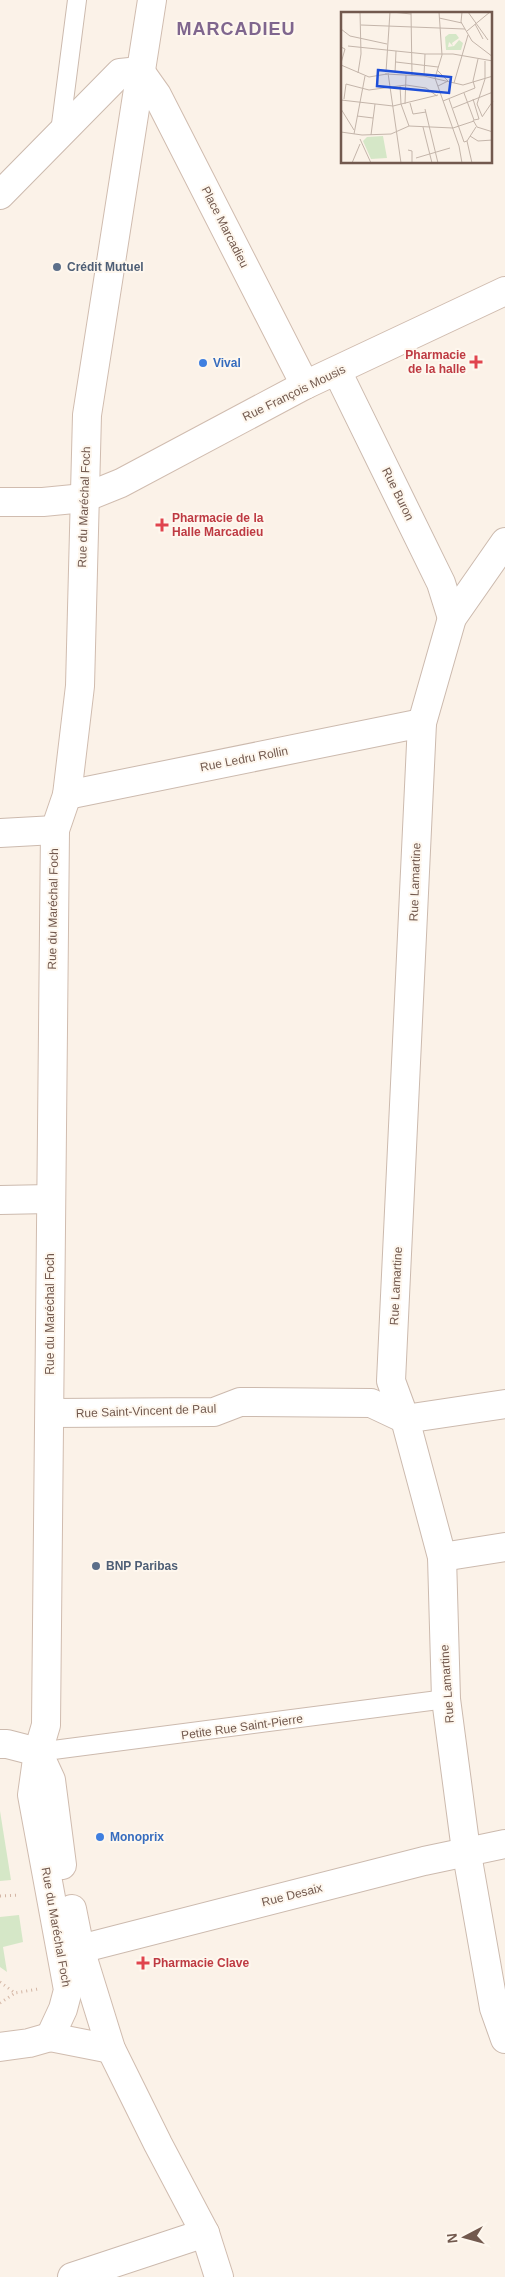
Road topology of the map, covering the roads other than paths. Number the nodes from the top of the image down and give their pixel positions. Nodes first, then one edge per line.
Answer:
1 (77, 0) edge
2 (152, 0) edge
3 (140, 71) junction
4 (60, 132) junction
5 (0, 195) edge
6 (505, 291) edge
7 (337, 371) junction
8 (305, 386) junction
9 (84, 498) junction
10 (0, 502) edge
11 (505, 542) edge
12 (452, 618) junction
13 (422, 723) junction
14 (67, 795) junction
15 (55, 830) junction
16 (0, 833) edge
17 (50, 1199) junction
18 (0, 1200) edge
19 (505, 1404) edge
20 (51, 1413) junction
21 (405, 1419) junction
22 (505, 1547) edge
23 (442, 1557) junction
24 (446, 1699) junction
25 (0, 1744) edge
26 (38, 1752) junction
27 (505, 1844) edge
28 (466, 1853) junction
29 (80, 1949) junction
30 (50, 2037) junction
31 (505, 2039) edge
32 (0, 2047) edge
33 (111, 2050) junction
34 (205, 2233) junction
35 (72, 2277) edge
36 (219, 2277) edge

1 - 4 lane
2 - 3 street
3 - 4 street
3 - 8 street, Place Marcadieu
3 - 9 street, Rue du Maréchal Foch
4 - 5 street
6 - 7 street, Rue François Mousis
7 - 8 street, Rue François Mousis
7 - 12 street, Rue Buron
8 - 9 street, Rue François Mousis
9 - 10 street, Rue François Mousis
9 - 14 street, Rue du Maréchal Foch
11 - 12 street, Rue Lamartine
12 - 13 street, Rue Lamartine
13 - 14 street, Rue Ledru Rollin
13 - 21 street, Rue Lamartine
14 - 15 street, Rue du Maréchal Foch
15 - 16 street
15 - 17 street, Rue du Maréchal Foch
17 - 18 street
17 - 20 street, Rue du Maréchal Foch
19 - 21 street
20 - 21 street, Rue Saint-Vincent de Paul
20 - 26 street, Rue du Maréchal Foch
21 - 23 street, Rue Lamartine
22 - 23 street
23 - 24 street, Rue Lamartine
24 - 26 lane, Petite Rue Saint-Pierre
24 - 28 street, Rue Lamartine
25 - 26 street
26 - 29 street, Rue du Maréchal Foch
26 - 30 street, Rue du Maréchal Foch
27 - 28 street, Rue Desaix
28 - 29 street, Rue Desaix
28 - 31 street, Rue Lamartine
29 - 33 street, Rue du Maréchal Foch
30 - 32 street
30 - 33 street
33 - 34 street, Rue du Maréchal Foch
34 - 35 street
34 - 36 street, Rue du Maréchal Foch

